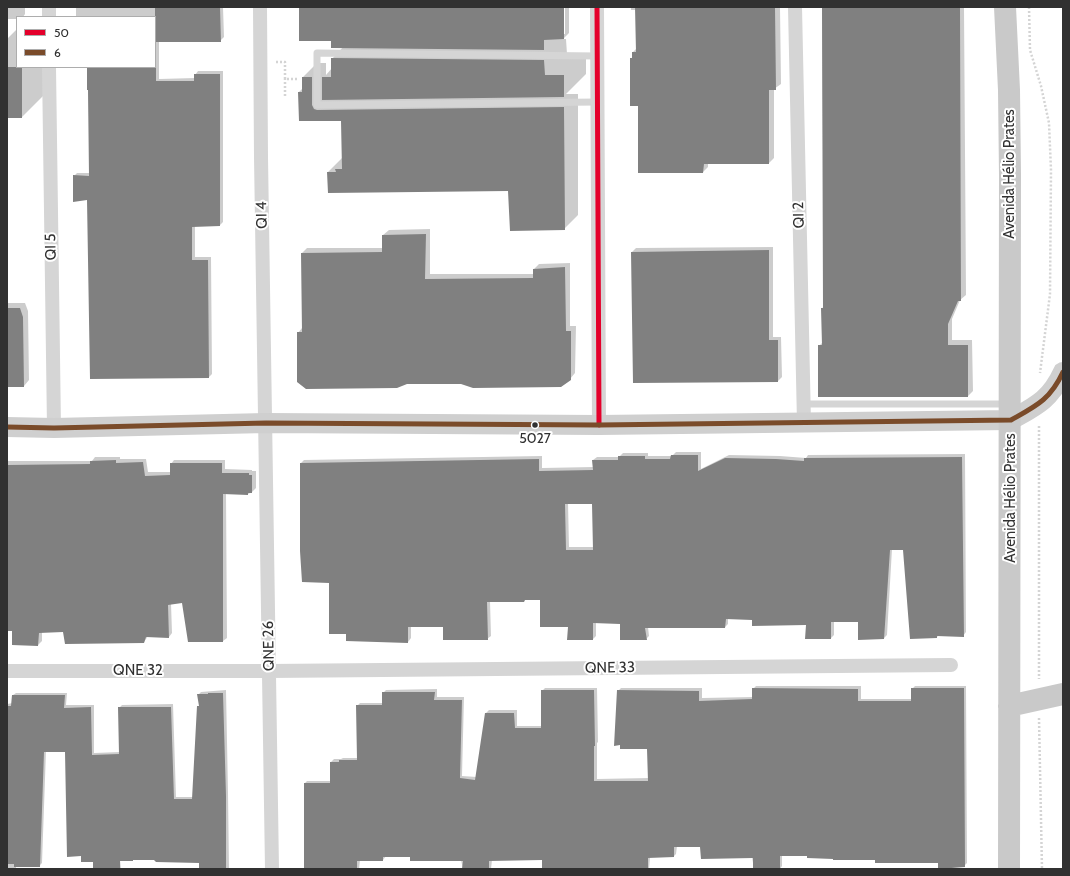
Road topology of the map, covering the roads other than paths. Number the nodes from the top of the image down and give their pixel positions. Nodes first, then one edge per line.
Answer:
1 (260, 7) edge
2 (597, 7) edge
3 (795, 7) edge
4 (1005, 7) edge
5 (598, 56) junction
6 (49, 68) edge
7 (597, 102) junction
8 (1063, 372) edge
9 (1010, 412) junction
10 (804, 414) junction
11 (266, 423) junction
12 (599, 425) junction
13 (7, 427) edge
14 (54, 428) junction
15 (951, 665) dead end
16 (7, 671) edge
17 (269, 671) junction
18 (1063, 694) edge
19 (1009, 706) junction
20 (272, 869) edge
21 (1009, 869) edge

1 - 11 street, QI 4
2 - 5 street
3 - 10 street, QI 2
4 - 9 main road, Avenida Hélio Prates
5 - 7 street
5 - 7 lane
6 - 14 street, QI 5
7 - 12 street
8 - 9 main road
9 - 10 main road
9 - 19 main road, Avenida Hélio Prates
10 - 12 main road
11 - 12 main road
11 - 14 main road
11 - 17 street, QNE 26
13 - 14 main road
15 - 17 street, QNE 33
16 - 17 street, QNE 32
17 - 20 street, QNE 26
18 - 19 main road
19 - 21 main road, Avenida Hélio Prates

